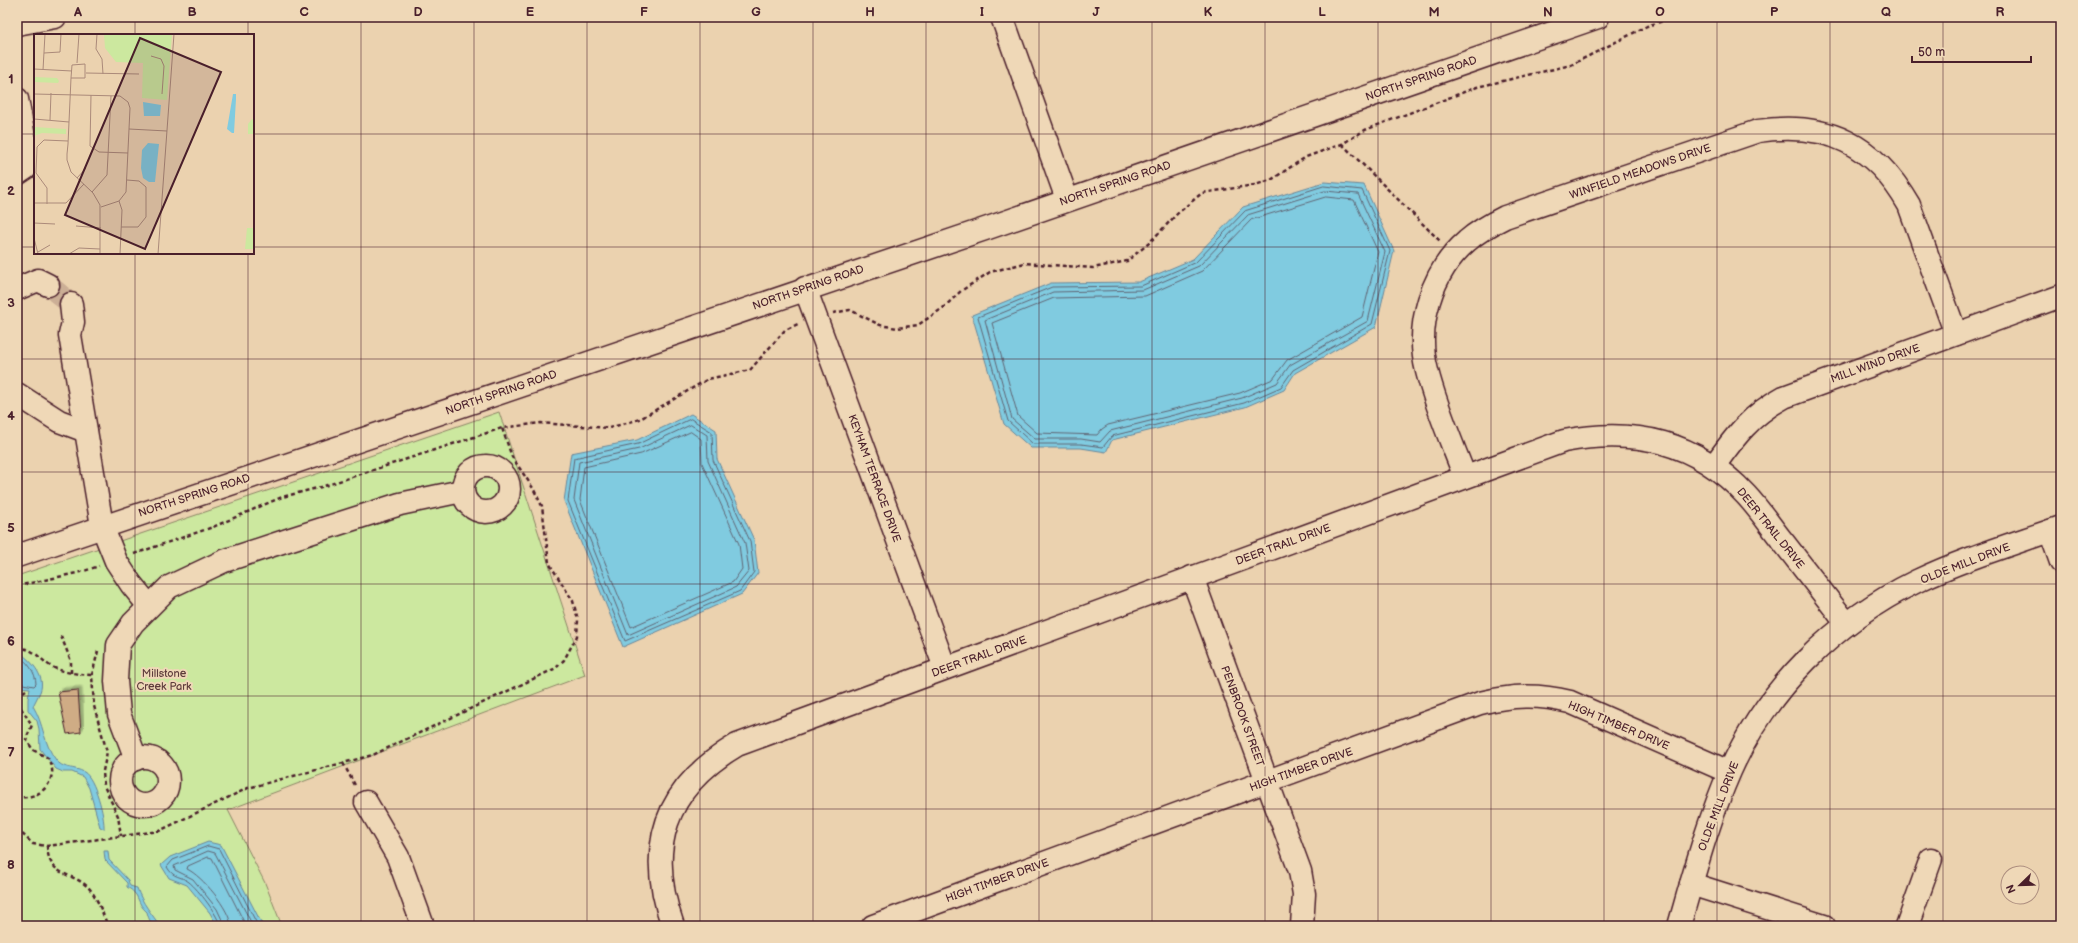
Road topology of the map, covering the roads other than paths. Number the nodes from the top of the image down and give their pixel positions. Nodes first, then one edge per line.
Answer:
1 (55, 17) edge
2 (1002, 17) edge
3 (1598, 17) edge
4 (17, 24) edge
5 (17, 99) edge
6 (17, 174) edge
7 (1067, 199) junction
8 (48, 285) tunnel mouth
9 (805, 288) junction
10 (17, 289) edge
11 (2061, 296) edge
12 (71, 304) dead end
13 (1956, 334) junction
14 (17, 394) edge
15 (86, 431) junction
16 (1714, 466) junction
17 (1465, 477) junction
18 (462, 491) dead end
19 (102, 526) junction
20 (2055, 529) edge
21 (17, 556) edge
22 (2061, 562) edge
23 (1192, 577) junction
24 (149, 606) junction
25 (1847, 624) junction
26 (945, 668) junction
27 (136, 759) dead end
28 (1730, 772) junction
29 (1267, 782) junction
30 (366, 802) road end
31 (1931, 859) dead end
32 (1691, 884) junction
33 (423, 926) edge
34 (673, 926) edge
35 (873, 926) edge
36 (1302, 926) edge
37 (1679, 926) edge
38 (1824, 926) edge
39 (1907, 926) edge

1 - 4 street
2 - 7 street
3 - 7 street, NORTH SPRING ROAD
5 - 6 street
7 - 9 street, NORTH SPRING ROAD
8 - 10 street
9 - 19 street, NORTH SPRING ROAD
9 - 26 street, KEYHAM TERRACE DRIVE
11 - 13 street, MILL WIND DRIVE
12 - 15 street
13 - 16 street, MILL WIND DRIVE
13 - 17 street, WINFIELD MEADOWS DRIVE
14 - 15 street
15 - 19 street
16 - 17 street, DEER TRAIL DRIVE
16 - 25 street, DEER TRAIL DRIVE
17 - 23 street, DEER TRAIL DRIVE
18 - 24 street
19 - 21 street, NORTH SPRING ROAD
19 - 24 street
20 - 22 street
20 - 25 street, OLDE MILL DRIVE
23 - 26 street, DEER TRAIL DRIVE
23 - 29 street, PENBROOK STREET
24 - 27 street
25 - 28 street, OLDE MILL DRIVE
26 - 34 street, DEER TRAIL DRIVE
28 - 29 street, HIGH TIMBER DRIVE
28 - 32 street, OLDE MILL DRIVE
29 - 35 street, HIGH TIMBER DRIVE
29 - 36 street, PENBROOK STREET
30 - 33 street
31 - 39 street
32 - 37 street, OLDE MILL DRIVE
32 - 38 street

